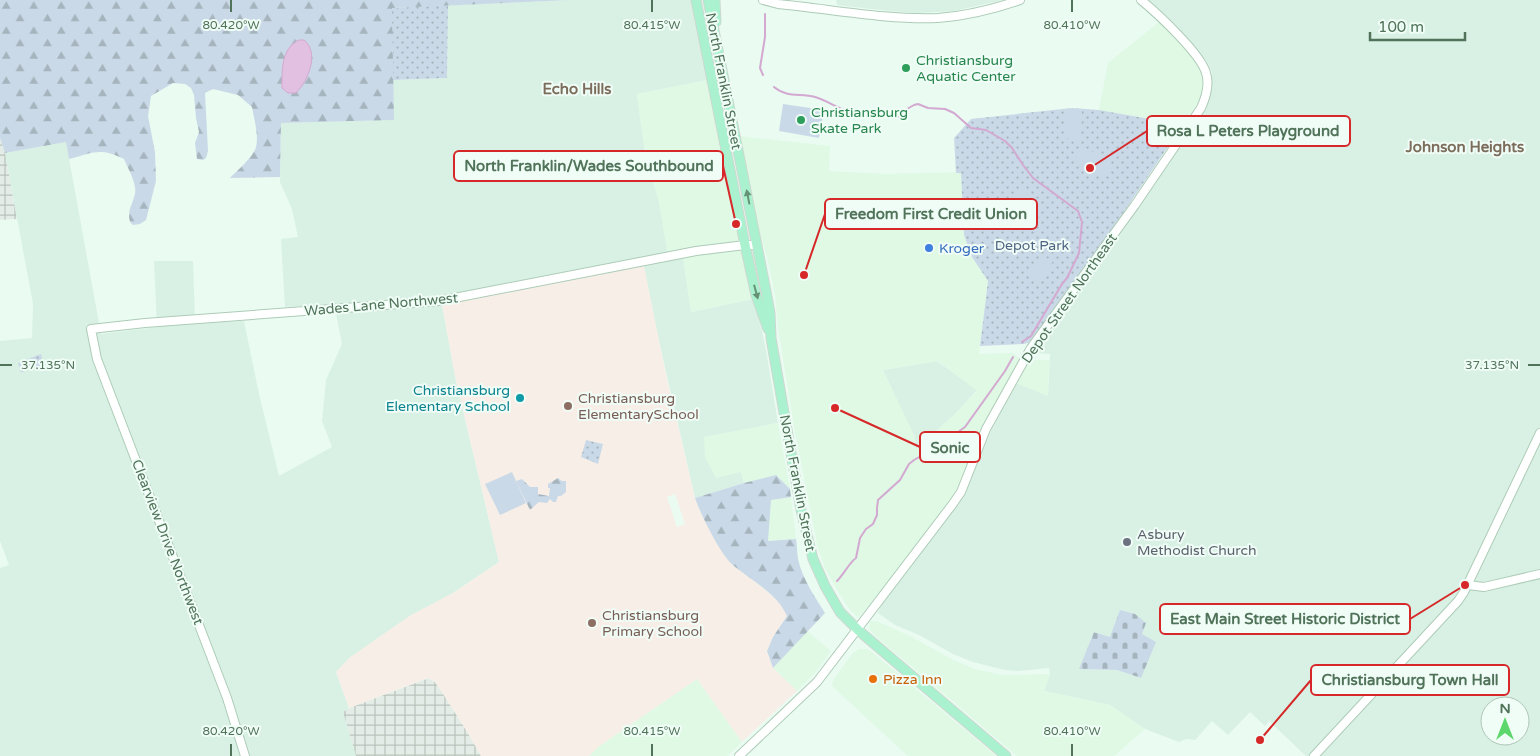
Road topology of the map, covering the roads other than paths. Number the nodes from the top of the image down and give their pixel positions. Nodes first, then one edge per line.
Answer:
1 (696, 0) edge
2 (708, 0) edge
3 (715, 0) edge
4 (763, 0) edge
5 (1020, 0) edge
6 (1141, 0) edge
7 (716, 38) junction
8 (745, 244) junction
9 (757, 245) junction
10 (91, 329) joint
11 (771, 338) junction
12 (1540, 433) edge
13 (1540, 574) edge
14 (1468, 585) junction
15 (858, 630) junction
16 (245, 756) edge
17 (739, 756) edge
18 (1006, 756) edge
19 (1314, 756) edge

1 - 8 main road, North Franklin Street
2 - 7 main road, North Franklin Street
3 - 7 main road
4 - 5 street
6 - 15 street, Depot Street Northeast
9 -> 7 main road, North Franklin Street
8 - 9 street, Wades Lane Northwest
8 - 10 street, Wades Lane Northwest
8 -> 11 main road, North Franklin Street
9 - 11 main road, North Franklin Street
10 - 16 street, Clearview Drive Northwest
11 - 15 main road, North Franklin Street
12 - 14 street
13 - 14 street
14 - 19 street
15 - 17 street, Depot Street Northeast
15 - 18 main road, North Franklin Street

